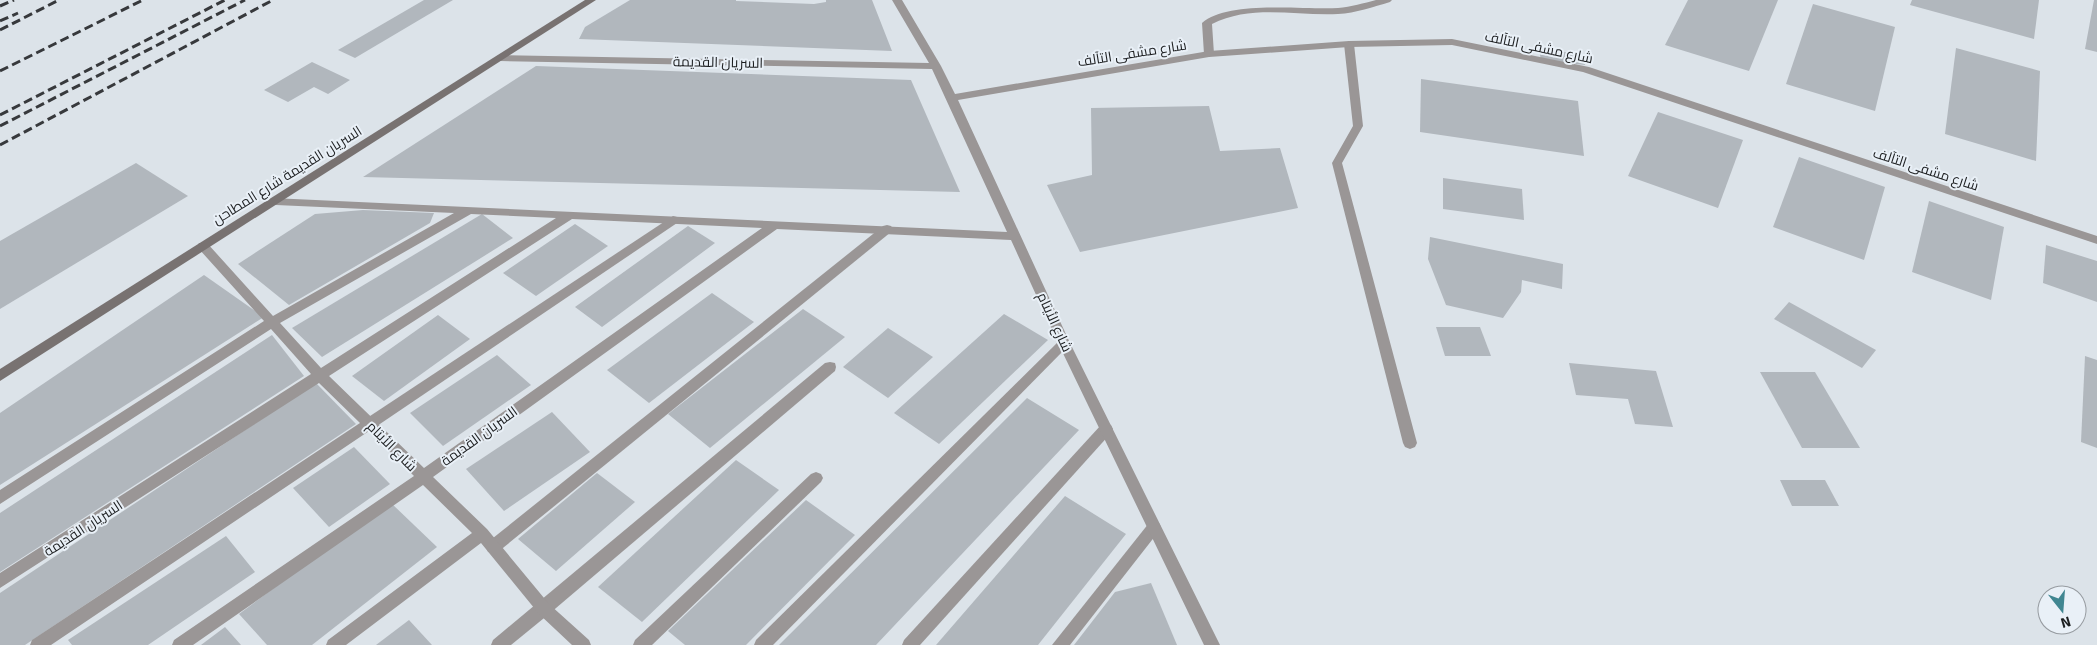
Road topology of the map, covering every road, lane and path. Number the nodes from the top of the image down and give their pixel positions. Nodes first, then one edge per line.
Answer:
1 (591, 0) edge
2 (897, 0) edge
3 (1387, 0) edge
4 (1349, 44) junction
5 (1209, 54) junction
6 (500, 58) junction
7 (936, 66) junction
8 (952, 98) junction
9 (276, 201) junction
10 (469, 210) junction
11 (570, 214) junction
12 (673, 220) junction
13 (776, 224) junction
14 (887, 229) junction
15 (1015, 236) junction
16 (2097, 240) edge
17 (203, 246) junction
18 (272, 322) junction
19 (1064, 343) junction
20 (830, 367) dead end
21 (320, 374) junction
22 (0, 376) edge
23 (369, 424) junction
24 (1106, 429) junction
25 (1410, 444) dead end
26 (423, 477) junction
27 (816, 478) dead end
28 (0, 498) edge
29 (1154, 527) junction
30 (482, 534) junction
31 (493, 547) junction
32 (0, 581) edge
33 (544, 609) junction
34 (38, 645) edge
35 (180, 645) edge
36 (334, 645) edge
37 (499, 645) edge
38 (583, 645) edge
39 (642, 645) edge
40 (762, 645) edge
41 (910, 645) edge
42 (1060, 645) edge
43 (1212, 645) edge

1 - 6 street, السريان القديمة شارع المطاحن
2 - 7 street, شارع الأيتام
3 - 5 street
4 - 5 street, شارع مشفى التآلف
4 - 16 street, شارع مشفى التآلف
4 - 25 street
5 - 8 street, شارع مشفى التآلف
6 - 7 street, السريان القديمة
6 - 9 street, السريان القديمة شارع المطاحن
7 - 8 street, شارع الأيتام
8 - 15 street, شارع الأيتام
9 - 10 street
9 - 17 street, السريان القديمة شارع المطاحن
10 - 11 street
10 - 18 street
11 - 12 street
11 - 21 street, السريان القديمة
12 - 13 street
12 - 23 street
13 - 14 street
13 - 26 street, السريان القديمة
14 - 15 street
14 - 31 street
15 - 19 street, شارع الأيتام
17 - 18 street, شارع الأيتام
17 - 22 street, السريان القديمة شارع المطاحن
18 - 21 street, شارع الأيتام
18 - 28 street
19 - 24 street, شارع الأيتام
19 - 40 street
20 - 33 street
21 - 23 street, شارع الأيتام
21 - 32 street, السريان القديمة
23 - 26 street, شارع الأيتام
23 - 34 street
24 - 29 street, شارع الأيتام
24 - 41 street
26 - 30 street, شارع الأيتام
26 - 35 street, السريان القديمة
27 - 39 street
29 - 42 street
29 - 43 street, شارع الأيتام
30 - 31 street, شارع الأيتام
30 - 36 street
31 - 33 street, شارع الأيتام
33 - 37 street
33 - 38 street, شارع الأيتام

